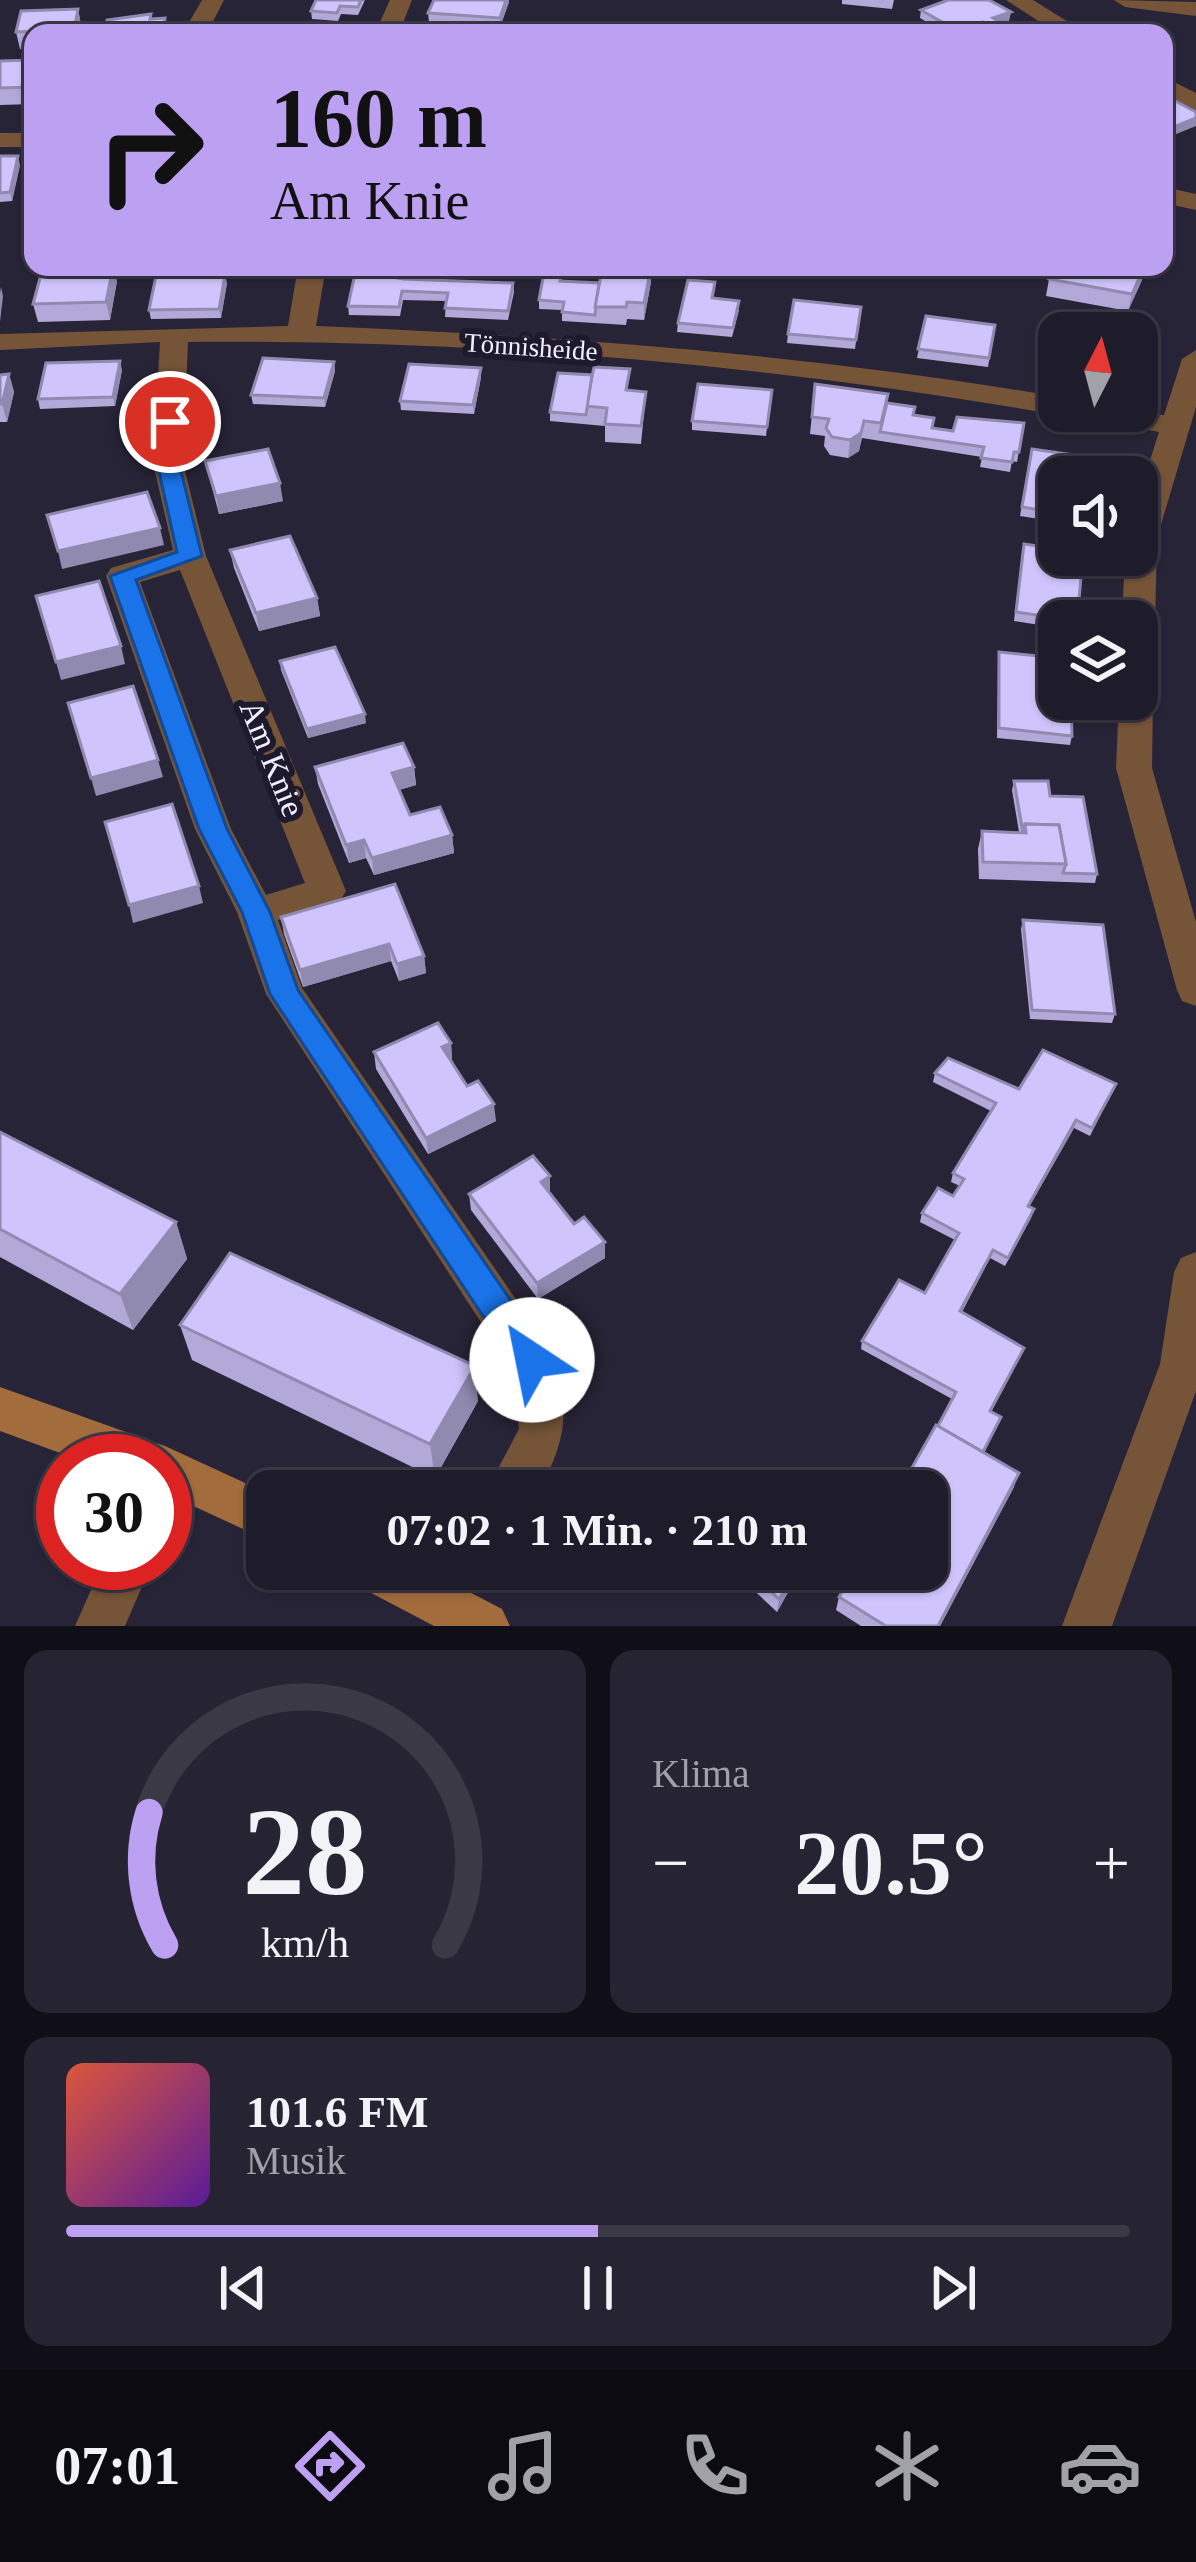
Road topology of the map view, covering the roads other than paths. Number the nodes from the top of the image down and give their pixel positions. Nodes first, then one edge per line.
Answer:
1 (1017, 0) edge
2 (1125, 0) edge
3 (1196, 9) edge
4 (1058, 24) edge
5 (311, 276) edge
6 (301, 334) junction
7 (174, 338) junction
8 (0, 342) edge
9 (1196, 359) edge
10 (1038, 403) edge
11 (1158, 424) edge
12 (1174, 427) junction
13 (190, 556) junction
14 (1139, 600) edge
15 (1135, 720) edge
16 (256, 912) junction
17 (1196, 990) edge
18 (1196, 1272) edge
19 (1189, 1369) edge
20 (0, 1409) edge
21 (66, 1434) edge
22 (526, 1470) edge
23 (192, 1484) edge
24 (246, 1508) edge
25 (116, 1590) edge
26 (449, 1590) edge
27 (100, 1626) edge
28 (485, 1626) edge
29 (1087, 1626) edge

1 - 4 street
2 - 3 street
5 - 6 street
6 - 7 street, Tönnisheide
6 - 10 street, Tönnisheide
7 - 8 street, Tönnisheide
7 - 13 street, Am Knie
9 - 12 street
11 - 12 street
12 - 14 street
13 - 16 street
13 - 16 street, Am Knie
15 - 17 street
16 - 22 street
18 - 19 street
19 - 29 street
20 - 21 main road
23 - 24 main road
25 - 27 street
26 - 28 main road

